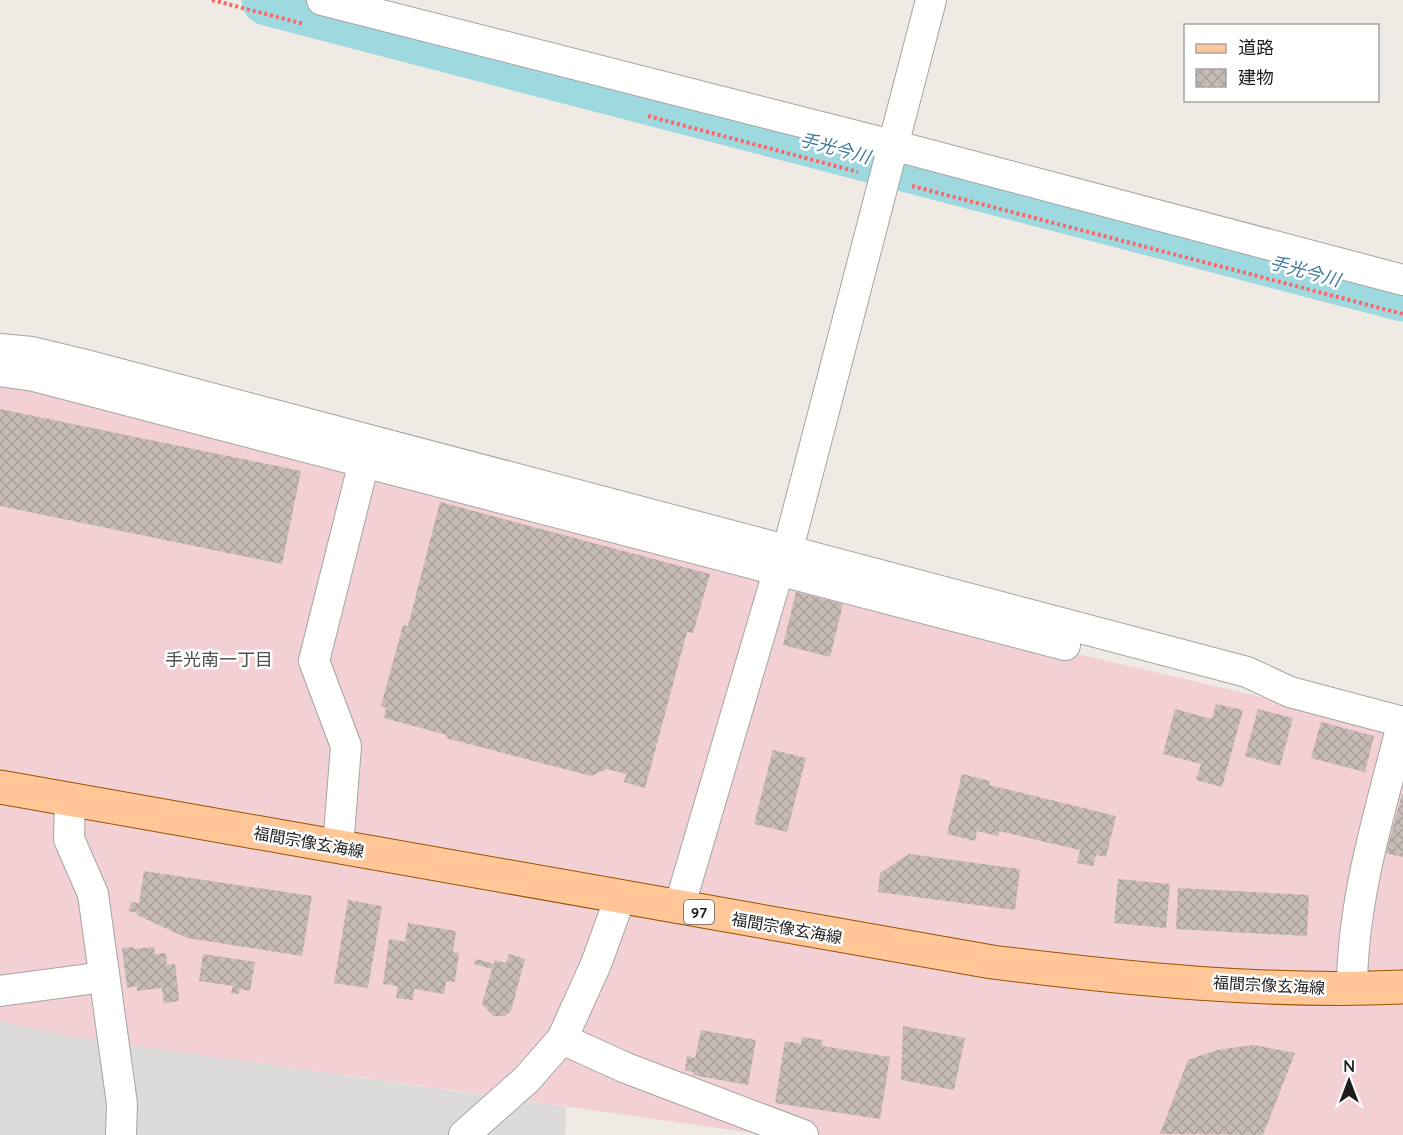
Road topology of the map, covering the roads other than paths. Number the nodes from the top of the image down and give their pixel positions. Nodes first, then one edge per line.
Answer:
1 (322, 0) edge
2 (931, 0) edge
3 (889, 162) junction
4 (1403, 280) edge
5 (0, 349) edge
6 (0, 371) edge
7 (160, 397) junction
8 (367, 450) junction
9 (783, 561) junction
10 (1403, 722) edge
11 (0, 787) edge
12 (70, 799) junction
13 (338, 847) junction
14 (620, 898) junction
15 (679, 908) junction
16 (104, 978) junction
17 (1403, 987) edge
18 (1352, 989) junction
19 (0, 991) edge
20 (562, 1039) junction
21 (121, 1135) edge
22 (464, 1135) edge
23 (803, 1135) edge

1 - 3 street
2 - 3 street
3 - 4 street
3 - 9 street
5 - 7 street
6 - 7 street
7 - 8 street
8 - 9 street
8 - 13 street
9 - 10 street
9 - 15 street
10 - 18 street
11 - 12 main road, 福間宗像玄海線 / 97
12 - 13 main road, 福間宗像玄海線 / 97
12 - 16 street
13 - 14 main road, 福間宗像玄海線 / 97
14 - 15 main road, 福間宗像玄海線 / 97
14 - 20 street
15 - 18 main road, 福間宗像玄海線 / 97
16 - 19 street
16 - 21 street
17 - 18 main road, 福間宗像玄海線 / 97
20 - 22 street
20 - 23 street

